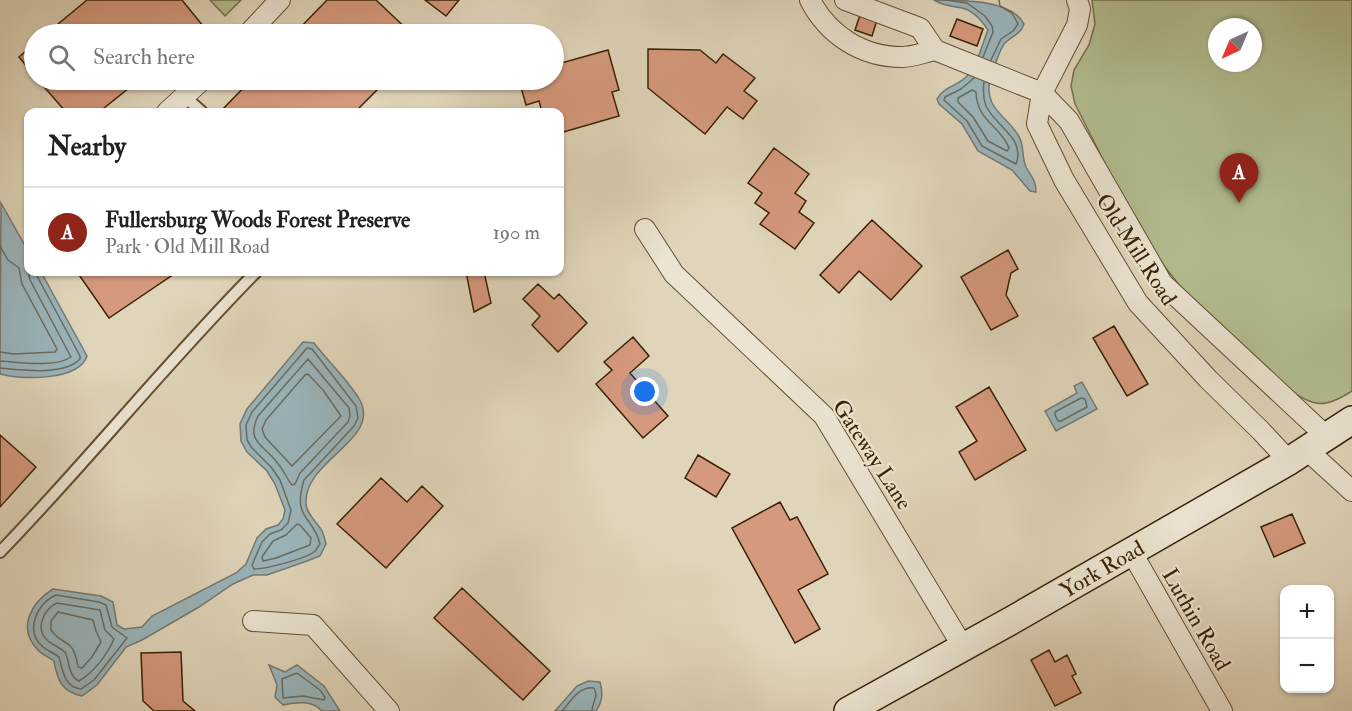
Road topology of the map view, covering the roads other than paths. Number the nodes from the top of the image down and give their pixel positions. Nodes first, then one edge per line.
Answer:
1 (280, 0) edge
2 (810, 0) edge
3 (845, 0) edge
4 (1077, 0) edge
5 (257, 24) edge
6 (935, 50) junction
7 (190, 90) edge
8 (1041, 93) junction
9 (184, 96) junction
10 (171, 108) edge
11 (198, 108) edge
12 (645, 229) dead end
13 (252, 276) edge
14 (1352, 420) edge
15 (1307, 449) junction
16 (1352, 491) edge
17 (1131, 551) junction
18 (0, 552) edge
19 (253, 621) dead end
20 (963, 647) junction
21 (389, 711) edge
22 (848, 711) edge
23 (1222, 711) edge

1 - 5 street
2 - 6 street
3 - 6 street
4 - 8 street
6 - 8 street, Old Mill Road
7 - 9 street
8 - 15 street, Old Mill Road
8 - 15 street, Old Mill Road
9 - 10 street
9 - 11 lane
12 - 20 street, Gateway Lane
13 - 18 lane
14 - 15 main road, York Road
15 - 16 street
15 - 17 main road, York Road
17 - 20 main road, York Road
17 - 23 street, Luthin Road
19 - 21 street
20 - 22 main road, York Road

